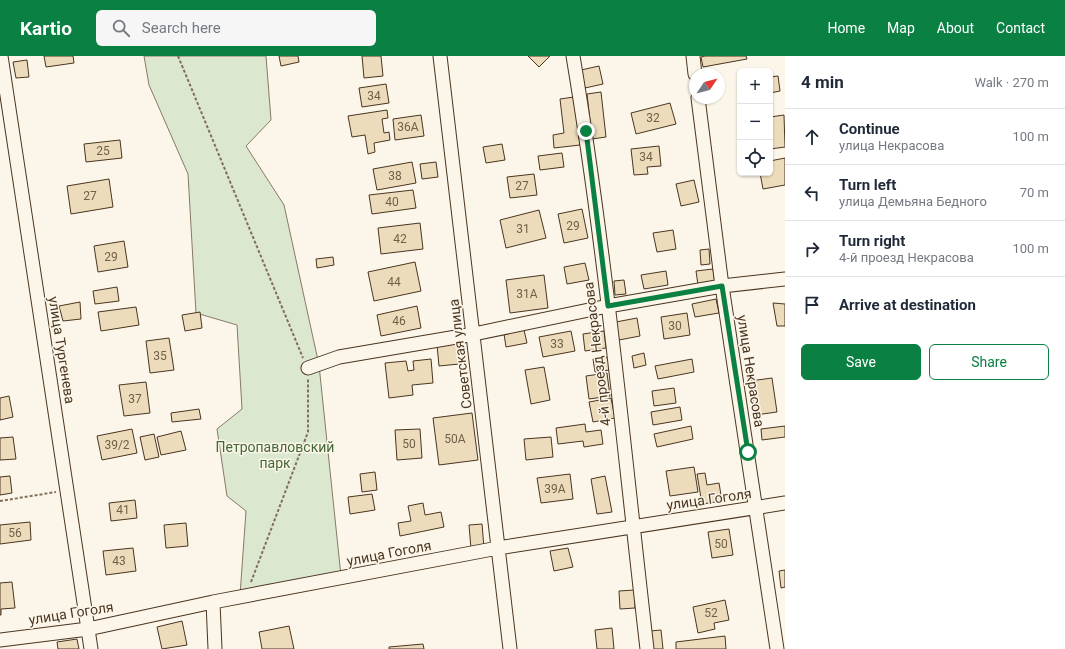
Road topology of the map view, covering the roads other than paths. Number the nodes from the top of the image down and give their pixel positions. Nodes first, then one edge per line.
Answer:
1 (1, 56) edge
2 (440, 56) edge
3 (573, 56) edge
4 (693, 56) edge
5 (694, 68) edge
6 (699, 104) edge
7 (785, 279) edge
8 (722, 286) junction
9 (608, 306) junction
10 (474, 334) junction
11 (308, 368) road end
12 (785, 503) edge
13 (756, 508) junction
14 (633, 526) junction
15 (498, 548) junction
16 (213, 602) junction
17 (88, 629) junction
18 (0, 640) edge
19 (91, 649) edge
20 (215, 649) edge
21 (510, 649) edge
22 (647, 649) edge
23 (777, 649) edge

1 - 17 street, улица Тургенева
2 - 10 street, Советская улица
3 - 9 street, 4-й проезд Некрасова
4 - 5 street
6 - 8 street, улица Некрасова
7 - 8 street
8 - 9 street
8 - 13 street, улица Некрасова
9 - 10 street
9 - 14 street, 4-й проезд Некрасова
10 - 11 street
10 - 15 street, Советская улица
12 - 13 street, улица Гоголя
13 - 14 street, улица Гоголя
13 - 23 street, улица Некрасова
14 - 15 street, улица Гоголя
14 - 22 street, 4-й проезд Некрасова
15 - 16 street, улица Гоголя
15 - 21 street, Советская улица
16 - 17 street, улица Гоголя
16 - 20 street
17 - 18 street, улица Гоголя
17 - 19 street, улица Тургенева

